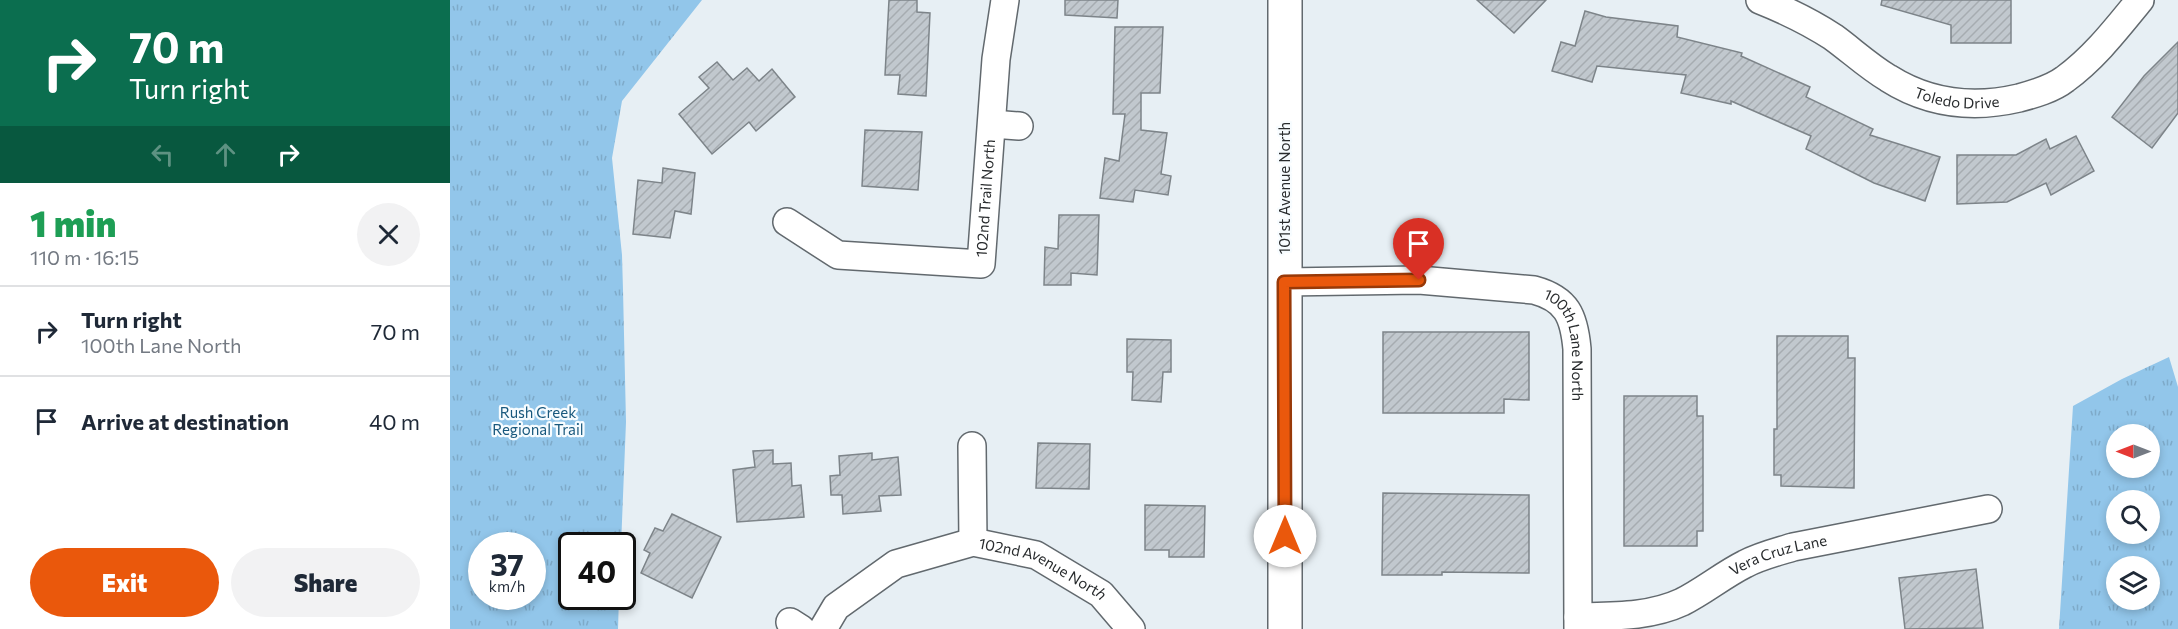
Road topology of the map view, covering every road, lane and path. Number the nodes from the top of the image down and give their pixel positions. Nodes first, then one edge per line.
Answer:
1 (1005, 0) edge
2 (1285, 0) edge
3 (1760, 0) edge
4 (2140, 0) edge
5 (992, 124) junction
6 (1019, 126) dead end
7 (786, 222) dead end
8 (1284, 282) junction
9 (972, 446) dead end
10 (1988, 508) dead end
11 (973, 542) junction
12 (1578, 623) edge
13 (823, 629) edge
14 (1131, 629) edge
15 (1285, 629) edge

1 - 5 street, 102nd Trail North
2 - 8 street, 101st Avenue North
3 - 4 street, Toledo Drive
5 - 6 street
5 - 7 street, 102nd Trail North
8 - 12 street, 100th Lane North
8 - 15 street, 101st Avenue North
9 - 11 street
10 - 12 street, Vera Cruz Lane
11 - 13 street, 102nd Avenue North
11 - 14 street, 102nd Avenue North

